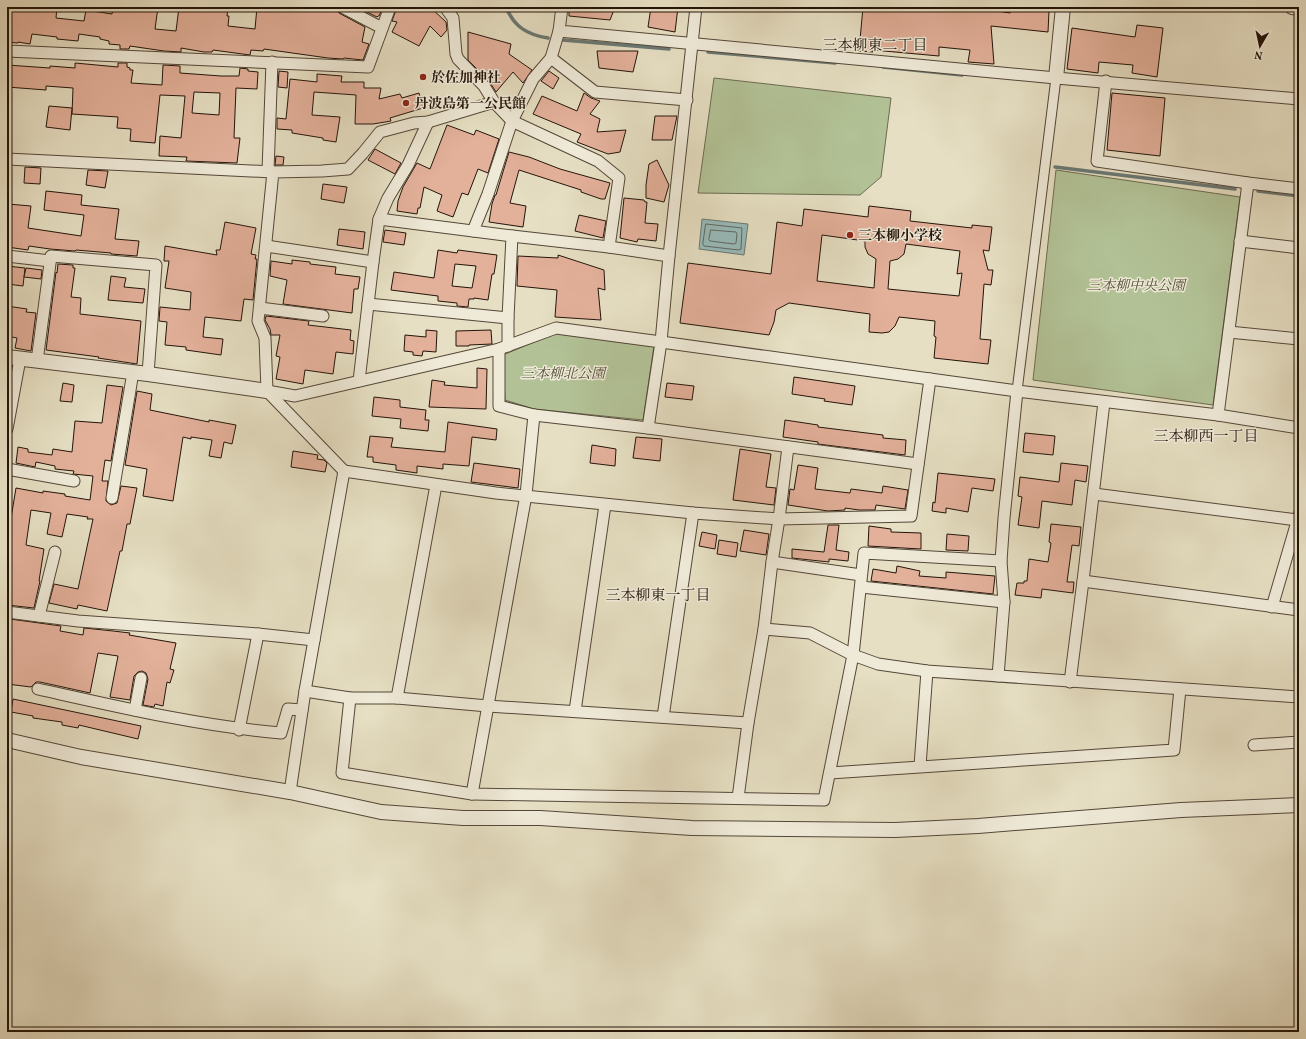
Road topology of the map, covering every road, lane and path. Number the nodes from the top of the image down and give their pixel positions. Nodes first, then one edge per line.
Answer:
1 (342, 7) edge
2 (390, 7) edge
3 (445, 7) edge
4 (562, 7) edge
5 (696, 7) edge
6 (1063, 7) edge
7 (1292, 7) edge
8 (1299, 8) edge
9 (382, 28) junction
10 (559, 31) junction
11 (692, 43) junction
12 (7, 51) edge
13 (550, 58) junction
14 (272, 62) junction
15 (1056, 78) junction
16 (1106, 81) junction
17 (1299, 99) edge
18 (686, 100) junction
19 (494, 102) junction
20 (512, 121) junction
21 (428, 122) junction
22 (7, 159) edge
23 (270, 171) junction
24 (1248, 183) junction
25 (1299, 189) edge
26 (379, 219) junction
27 (473, 232) junction
28 (512, 236) junction
29 (1240, 241) junction
30 (266, 246) junction
31 (609, 247) junction
32 (1299, 248) edge
33 (7, 256) edge
34 (668, 256) junction
35 (50, 261) junction
36 (373, 262) junction
37 (368, 304) junction
38 (260, 308) junction
39 (323, 316) dead end
40 (508, 318) junction
41 (1229, 332) junction
42 (1299, 339) edge
43 (661, 342) junction
44 (504, 348) junction
45 (14, 358) edge
46 (37, 361) junction
47 (133, 372) junction
48 (148, 374) junction
49 (930, 379) junction
50 (359, 381) junction
51 (267, 391) junction
52 (1017, 391) junction
53 (1104, 402) junction
54 (534, 415) junction
55 (1218, 415) junction
56 (648, 428) junction
57 (1299, 428) edge
58 (7, 429) edge
59 (788, 447) junction
60 (918, 464) junction
61 (7, 469) edge
62 (344, 471) junction
63 (74, 481) dead end
64 (436, 485) junction
65 (1094, 494) junction
66 (526, 495) junction
67 (112, 498) dead end
68 (605, 505) junction
69 (693, 513) junction
70 (1298, 517) edge
71 (779, 519) junction
72 (55, 552) dead end
73 (1001, 561) junction
74 (772, 562) junction
75 (861, 575) junction
76 (1083, 581) junction
77 (861, 587) junction
78 (1004, 602) junction
79 (1272, 607) junction
80 (1299, 610) edge
81 (7, 612) edge
82 (39, 616) junction
83 (764, 629) junction
84 (258, 634) junction
85 (314, 640) junction
86 (853, 655) junction
87 (927, 671) junction
88 (998, 676) junction
89 (141, 678) dead end
90 (1070, 682) junction
91 (38, 689) dead end
92 (1180, 689) junction
93 (305, 691) junction
94 (1299, 697) edge
95 (350, 698) junction
96 (397, 698) junction
97 (488, 706) junction
98 (135, 710) junction
99 (302, 710) junction
100 (575, 711) junction
101 (663, 717) junction
102 (748, 723) junction
103 (240, 730) junction
104 (7, 740) edge
105 (1299, 742) edge
106 (1254, 745) dead end
107 (920, 766) junction
108 (830, 773) junction
109 (290, 792) junction
110 (472, 794) junction
111 (738, 798) junction
112 (1299, 805) edge

1 - 9 street
2 - 9 street
3 - 19 street
4 - 10 street
5 - 11 street
6 - 15 street
7 - 8 street
9 - 14 street
10 - 11 street
10 - 13 street
11 - 15 street
11 - 18 street
12 - 14 street
13 - 18 street
13 - 20 street
14 - 23 street
15 - 16 street
15 - 52 street
16 - 17 street
16 - 24 street
18 - 34 street
19 - 20 street
19 - 21 street
20 - 27 street
20 - 31 street
21 - 23 street
21 - 26 street
22 - 23 street
23 - 30 street
24 - 25 street
24 - 29 street
26 - 27 street
26 - 36 street
27 - 28 street
28 - 31 street
28 - 40 street
29 - 32 street
29 - 41 street
30 - 36 street
30 - 38 street
31 - 34 street
33 - 35 street
34 - 43 street
35 - 46 street
35 - 48 street
36 - 37 street
37 - 40 street
37 - 50 street
38 - 39 street
38 - 51 street
40 - 44 street
41 - 42 street
41 - 55 street
43 - 44 street
43 - 49 street
43 - 56 street
44 - 50 street
44 - 54 street
45 - 46 street
45 - 58 street
46 - 47 street
47 - 48 street
47 - 67 street
48 - 51 street
49 - 52 street
49 - 60 street
50 - 51 street
51 - 62 street
52 - 53 street
52 - 73 street
53 - 55 street
53 - 65 street
54 - 56 street
54 - 66 street
55 - 57 street
56 - 59 street
59 - 60 street
59 - 71 street
60 - 71 street
61 - 63 street
62 - 64 street
62 - 85 street
64 - 66 street
64 - 96 street
65 - 70 street
65 - 76 street
66 - 68 street
66 - 97 street
68 - 69 street
68 - 100 street
69 - 71 street
69 - 101 street
70 - 79 street
71 - 74 street
72 - 82 street
73 - 75 street
73 - 78 street
74 - 75 street
74 - 83 street
75 - 77 street
76 - 79 street
76 - 90 street
77 - 78 street
77 - 86 street
78 - 88 street
79 - 80 street
81 - 82 street
82 - 84 street
83 - 86 street
83 - 102 street
84 - 85 street
84 - 103 street
85 - 93 street
86 - 87 street
86 - 108 street
87 - 88 street
87 - 107 street
88 - 90 street
89 - 98 street
90 - 92 street
91 - 98 street
92 - 94 street
92 - 107 street
93 - 95 street
93 - 99 street
95 - 96 street
95 - 110 street
96 - 97 street
97 - 100 street
97 - 110 street
98 - 103 street
99 - 103 street
99 - 109 street
100 - 101 street
101 - 102 street
102 - 111 street
104 - 109 street
105 - 106 street
107 - 108 street
108 - 111 street
109 - 112 street
110 - 111 street

